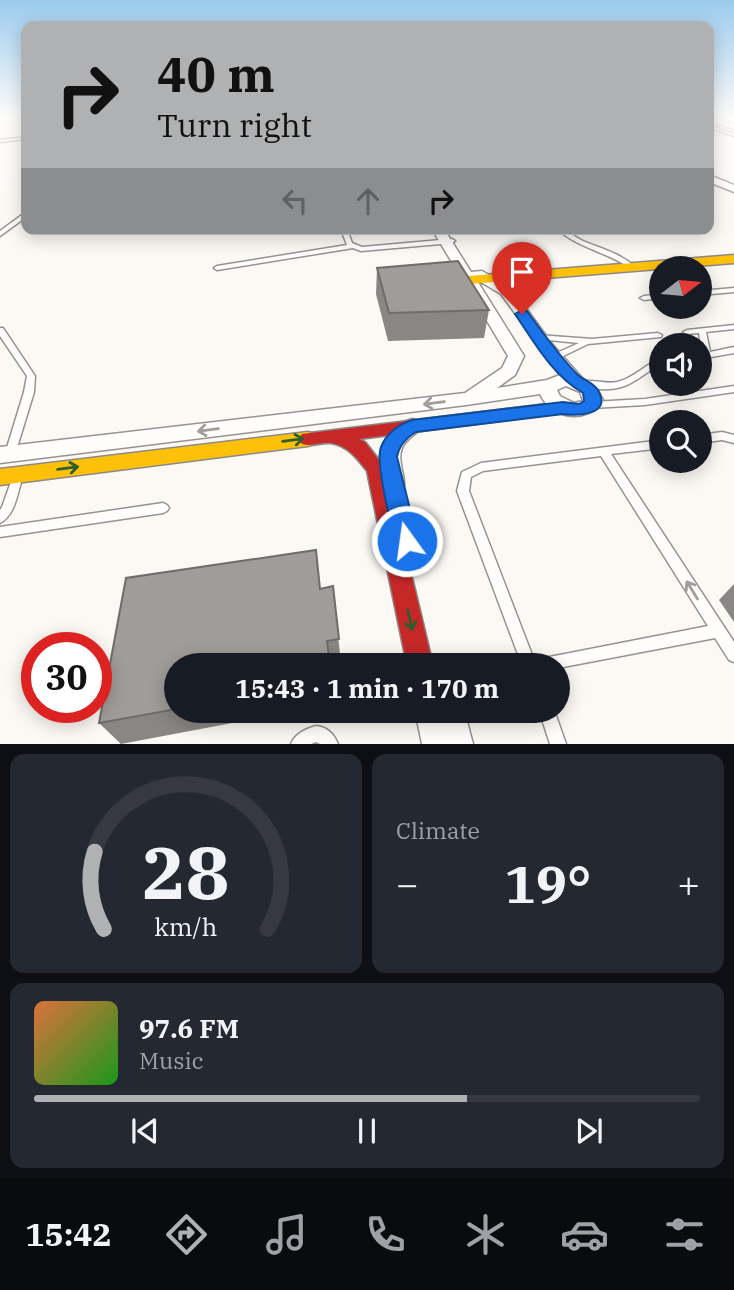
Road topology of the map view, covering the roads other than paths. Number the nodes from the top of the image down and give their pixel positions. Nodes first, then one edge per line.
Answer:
1 (714, 180) edge
2 (734, 190) edge
3 (21, 218) edge
4 (0, 234) edge
5 (345, 235) edge
6 (569, 235) edge
7 (445, 236) edge
8 (352, 246) junction
9 (734, 258) edge
10 (632, 267) junction
11 (217, 268) dead end
12 (477, 279) junction
13 (730, 290) edge
14 (712, 292) edge
15 (649, 297) edge
16 (644, 298) dead end
17 (734, 298) edge
18 (734, 327) edge
19 (723, 328) junction
20 (0, 330) edge
21 (702, 330) junction
22 (687, 332) dead end
23 (702, 333) edge
24 (734, 335) edge
25 (649, 336) edge
26 (538, 337) junction
27 (592, 342) junction
28 (734, 350) edge
29 (712, 354) edge
30 (553, 358) junction
31 (649, 366) edge
32 (577, 383) junction
33 (550, 386) junction
34 (734, 388) edge
35 (466, 400) junction
36 (592, 405) junction
37 (563, 408) junction
38 (412, 426) junction
39 (330, 436) junction
40 (712, 437) edge
41 (734, 439) edge
42 (649, 446) edge
43 (604, 452) junction
44 (5, 454) edge
45 (19, 474) junction
46 (0, 477) edge
47 (163, 508) dead end
48 (0, 518) edge
49 (0, 533) edge
50 (718, 631) junction
51 (417, 653) edge
52 (435, 653) edge
53 (524, 653) edge
54 (734, 655) edge
55 (570, 659) edge
56 (433, 723) edge
57 (452, 723) edge
58 (551, 723) edge
59 (299, 744) edge
60 (331, 744) edge
61 (438, 744) edge
62 (457, 744) edge
63 (558, 744) edge

1 - 2 street
3 - 4 lane
5 - 8 lane
6 - 10 lane
7 - 8 lane
7 - 12 street
8 - 11 lane
9 - 10 street
10 - 12 street
12 - 26 street
12 - 35 street
13 - 14 lane
13 - 17 lane
15 - 16 lane
18 - 19 lane
19 - 21 lane
19 - 24 lane
20 - 44 lane
21 - 22 lane
21 - 23 lane
25 - 27 lane
26 - 27 lane
26 - 30 street
27 - 30 lane
28 - 29 lane
30 - 32 street
31 - 32 lane
32 - 33 street
32 - 36 street
33 - 35 street
33 - 37 street
34 - 36 lane
35 -> 44 street
36 - 37 street
37 - 38 street
38 - 39 street
38 - 52 street
45 -> 39 street
39 -> 51 street
40 - 41 lane
42 - 43 lane
50 -> 43 lane
43 - 53 lane
45 - 46 street
45 - 48 lane
47 - 49 lane
50 - 54 lane
50 - 55 lane
56 - 61 street
57 - 62 street
58 - 63 lane
59 - 60 lane

